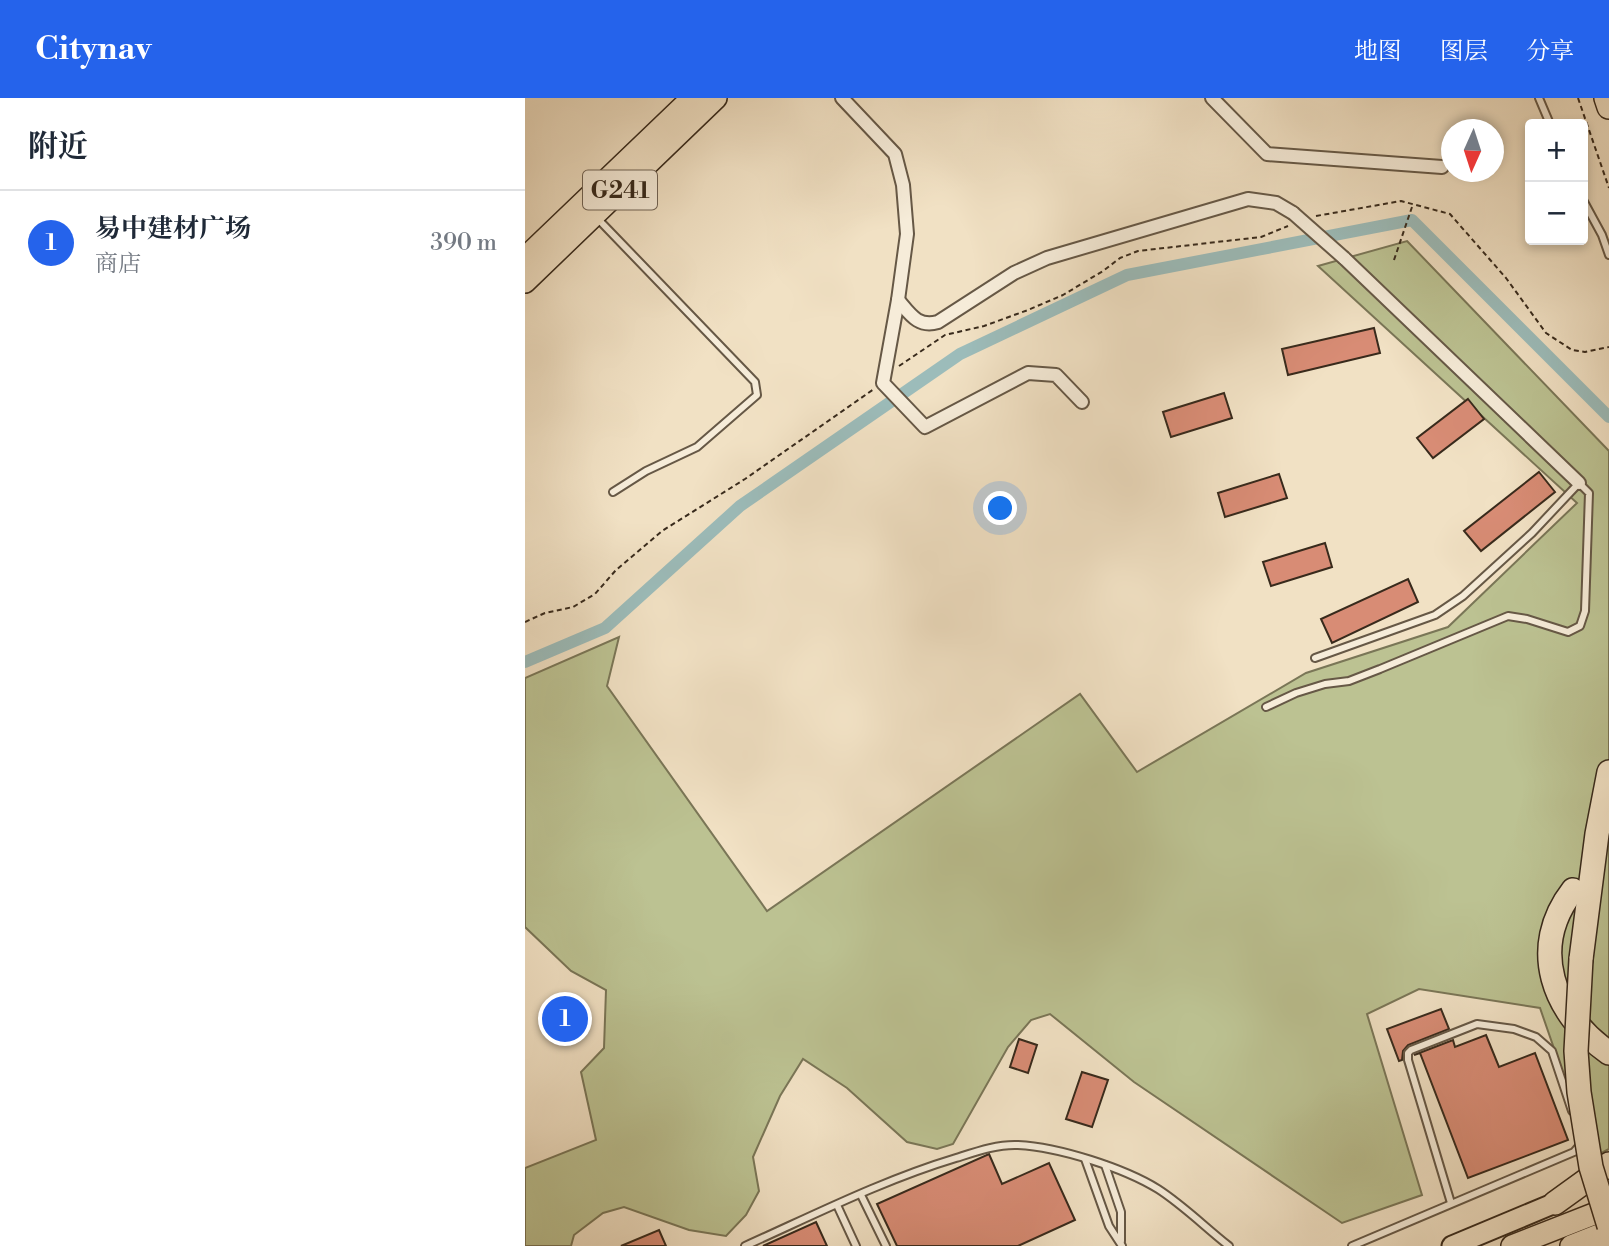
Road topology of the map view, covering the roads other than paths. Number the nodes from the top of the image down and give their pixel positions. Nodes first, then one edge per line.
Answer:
1 (692, 98) edge
2 (716, 98) edge
3 (842, 98) edge
4 (1212, 98) edge
5 (1539, 98) edge
6 (1607, 98) edge
7 (1609, 107) edge
8 (1548, 119) edge
9 (1441, 167) edge
10 (1588, 209) edge
11 (594, 215) junction
12 (1609, 255) edge
13 (525, 258) edge
14 (525, 282) edge
15 (898, 300) junction
16 (1082, 402) dead end
17 (1579, 483) junction
18 (613, 492) dead end
19 (1315, 658) dead end
20 (1266, 707) dead end
21 (1609, 772) edge
22 (1573, 890) dead end
23 (1609, 1053) edge
24 (1085, 1159) junction
25 (1609, 1164) edge
26 (1105, 1165) junction
27 (1447, 1191) junction
28 (861, 1195) junction
29 (1466, 1197) junction
30 (1609, 1198) edge
31 (1451, 1203) junction
32 (1555, 1203) junction
33 (837, 1205) junction
34 (1609, 1208) edge
35 (1436, 1209) junction
36 (1609, 1228) edge
37 (1609, 1242) edge
38 (1122, 1245) edge
39 (745, 1246) edge
40 (856, 1246) edge
41 (886, 1246) edge
42 (1229, 1246) edge
43 (1352, 1246) edge
44 (1452, 1246) edge
45 (1510, 1246) edge
46 (1571, 1246) edge
47 (1599, 1246) edge

1 - 13 highway, G241
2 - 11 highway, G241
3 - 15 street
4 - 9 street
5 - 8 lane
6 - 7 highway
10 - 12 lane
11 - 14 highway, G241
11 - 18 lane
15 - 16 street
15 - 17 street, bridge
17 - 19 lane
17 - 20 lane
21 - 36 highway, bridge
22 - 23 highway
24 - 26 lane
24 - 28 lane
24 - 38 lane
25 - 32 highway
26 - 38 lane
26 - 42 lane
27 - 29 lane
27 - 29 lane
27 - 31 lane
27 - 35 lane
28 - 33 lane
28 - 41 lane
29 - 31 lane
30 - 32 highway
31 - 35 lane
32 - 44 main road
33 - 39 lane
33 - 40 lane
34 - 45 highway
35 - 43 lane
36 - 46 highway
37 - 47 highway
44 - 45 main road

